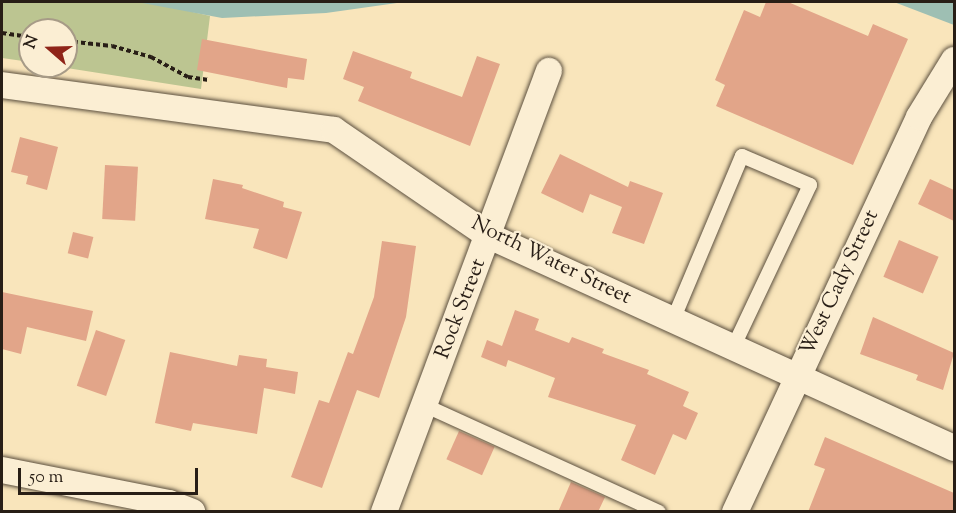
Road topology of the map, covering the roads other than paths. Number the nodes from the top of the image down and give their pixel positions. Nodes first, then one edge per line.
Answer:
1 (954, 60) edge
2 (549, 71) dead end
3 (2, 85) edge
4 (489, 236) junction
5 (673, 320) junction
6 (733, 348) junction
7 (796, 376) junction
8 (424, 405) junction
9 (954, 448) edge
10 (2, 470) edge
11 (192, 512) edge
12 (384, 512) edge
13 (659, 512) edge
14 (735, 512) edge

1 - 7 street, West Cady Street
2 - 4 street, Rock Street
3 - 4 street, North Water Street
4 - 5 street, North Water Street
4 - 8 street, Rock Street
5 - 6 street, North Water Street
5 - 6 lane
6 - 7 street, North Water Street
7 - 9 street, North Water Street
7 - 14 street, West Cady Street
8 - 12 street, Rock Street
8 - 13 lane
10 - 11 street

